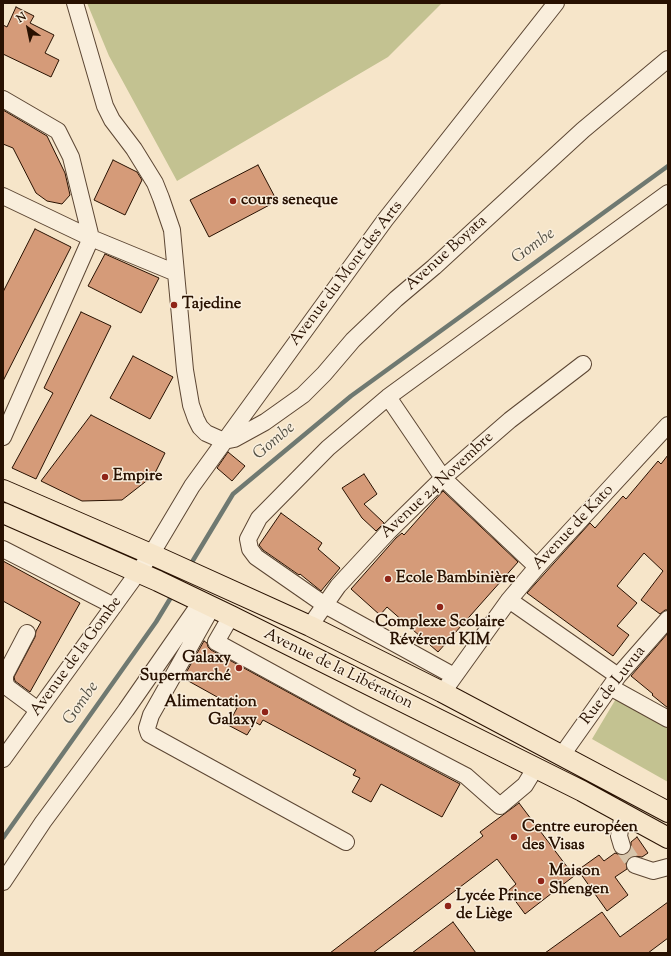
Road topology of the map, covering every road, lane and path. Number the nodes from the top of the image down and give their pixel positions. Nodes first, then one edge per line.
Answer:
1 (75, 3) edge
2 (556, 3) edge
3 (668, 59) edge
4 (3, 99) edge
5 (668, 192) edge
6 (3, 196) edge
7 (91, 238) junction
8 (176, 273) junction
9 (583, 364) dead end
10 (388, 397) junction
11 (668, 426) edge
12 (3, 437) edge
13 (224, 441) junction
14 (443, 478) junction
15 (3, 490) edge
16 (3, 513) edge
17 (3, 549) edge
18 (152, 555) junction
19 (538, 567) junction
20 (138, 573) junction
21 (510, 600) junction
22 (202, 602) junction
23 (325, 605) junction
24 (114, 606) junction
25 (231, 616) junction
26 (668, 619) edge
27 (310, 626) junction
28 (27, 633) dead end
29 (454, 676) junction
30 (614, 681) junction
31 (442, 692) junction
32 (38, 710) junction
33 (668, 719) edge
34 (562, 755) junction
35 (3, 759) edge
36 (536, 767) junction
37 (668, 812) edge
38 (624, 813) junction
39 (668, 838) edge
40 (346, 842) dead end
41 (622, 846) tunnel mouth
42 (635, 865) tunnel mouth
43 (668, 866) edge
44 (3, 882) edge

1 - 8 street
2 - 13 street, Avenue du Mont des Arts
3 - 13 street, Avenue Boyata
4 - 7 street
5 - 10 street
6 - 7 street
7 - 8 street
7 - 12 street
8 - 13 street
9 - 14 street, Avenue 24 Novembre
10 - 14 street
10 - 23 street
11 - 19 street, Avenue de Kato
13 - 18 street, Avenue du Mont des Arts
14 - 19 street
14 - 23 street, Avenue 24 Novembre
15 - 18 main road, Avenue de la Libération
16 - 20 main road, Avenue de la Libération
17 - 24 street
18 - 20 street, Avenue de la Gombe
18 - 27 main road, Avenue de la Libération
19 - 21 street, Avenue de Kato
20 - 22 main road, Avenue de la Libération
20 - 24 street, Avenue de la Gombe
21 - 29 street, Avenue de Kato
21 - 30 street
22 - 25 main road, Avenue de la Libération
22 - 40 street
22 - 44 street
23 - 27 street, Avenue 24 Novembre
23 - 29 street
24 - 32 street, Avenue de la Gombe
25 - 36 main road, Avenue de la Libération
25 - 36 street
26 - 30 street, Rue de Luvua
27 - 31 main road, Avenue de la Libération
28 - 32 street
29 - 31 street, Avenue de Kato
30 - 33 street
30 - 34 street, Rue de Luvua
31 - 34 main road, Avenue de la Libération
32 - 35 street, Avenue de la Gombe
34 - 37 main road, Avenue de la Libération
36 - 38 main road, Avenue de la Libération
38 - 39 main road, Avenue de la Libération
38 - 41 street
42 - 43 street

